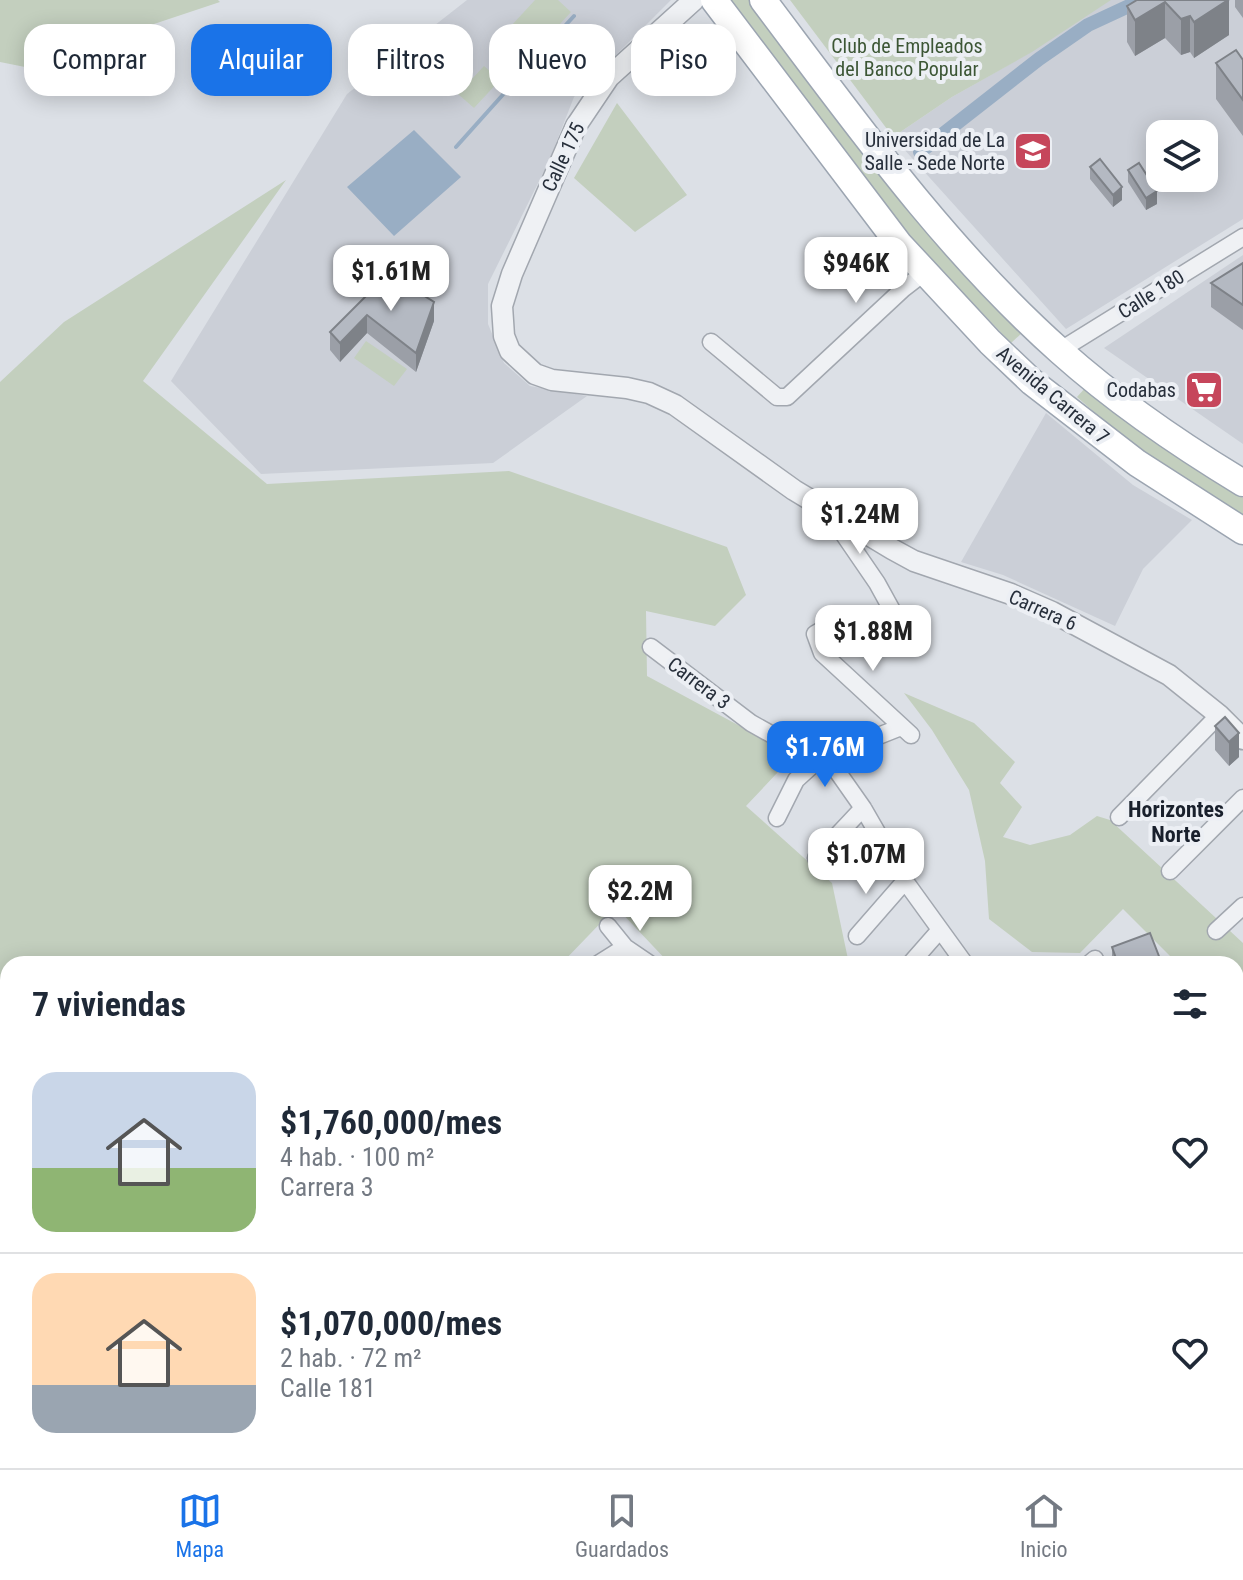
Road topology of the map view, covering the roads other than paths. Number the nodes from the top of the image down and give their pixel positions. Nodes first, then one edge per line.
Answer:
1 (694, 0) edge
2 (714, 0) edge
3 (763, 0) edge
4 (1243, 237) edge
5 (925, 272) junction
6 (711, 342) dead end
7 (510, 351) joint
8 (1059, 351) junction
9 (1003, 355) junction
10 (1243, 483) edge
11 (827, 509) junction
12 (1243, 531) edge
13 (651, 647) dead end
14 (1219, 715) junction
15 (1243, 739) edge
16 (818, 760) junction
17 (1243, 798) edge
18 (863, 808) junction
19 (1119, 817) dead end
20 (777, 818) dead end
21 (816, 858) dead end
22 (1170, 871) dead end
23 (905, 881) junction
24 (1243, 906) edge
25 (608, 926) dead end
26 (939, 931) junction
27 (1216, 931) dead end
28 (857, 936) dead end
29 (625, 947) junction
30 (611, 956) edge
31 (638, 956) edge
32 (917, 956) edge
33 (959, 956) edge

1 - 7 street, Calle 175
2 - 5 main road, Avenida Carrera 7
3 - 8 main road, Avenida Carrera 7
4 - 8 street, Calle 180
5 - 6 street
5 - 9 main road, Avenida Carrera 7
7 - 11 street, Carrera 6
8 - 9 main road
8 - 10 main road, Avenida Carrera 7
9 - 12 main road, Avenida Carrera 7
11 - 14 street, Carrera 6
11 - 16 street, Carrera 6
13 - 16 street, Carrera 3
14 - 15 street, Carrera 6
14 - 19 street
16 - 18 street, Carrera 3
16 - 20 street
17 - 22 street
18 - 21 street
18 - 23 street, Carrera 3
23 - 26 street, Carrera 3
23 - 28 street
24 - 27 street
25 - 29 street
26 - 32 street
26 - 33 street, Carrera 3
29 - 30 street
29 - 31 street

